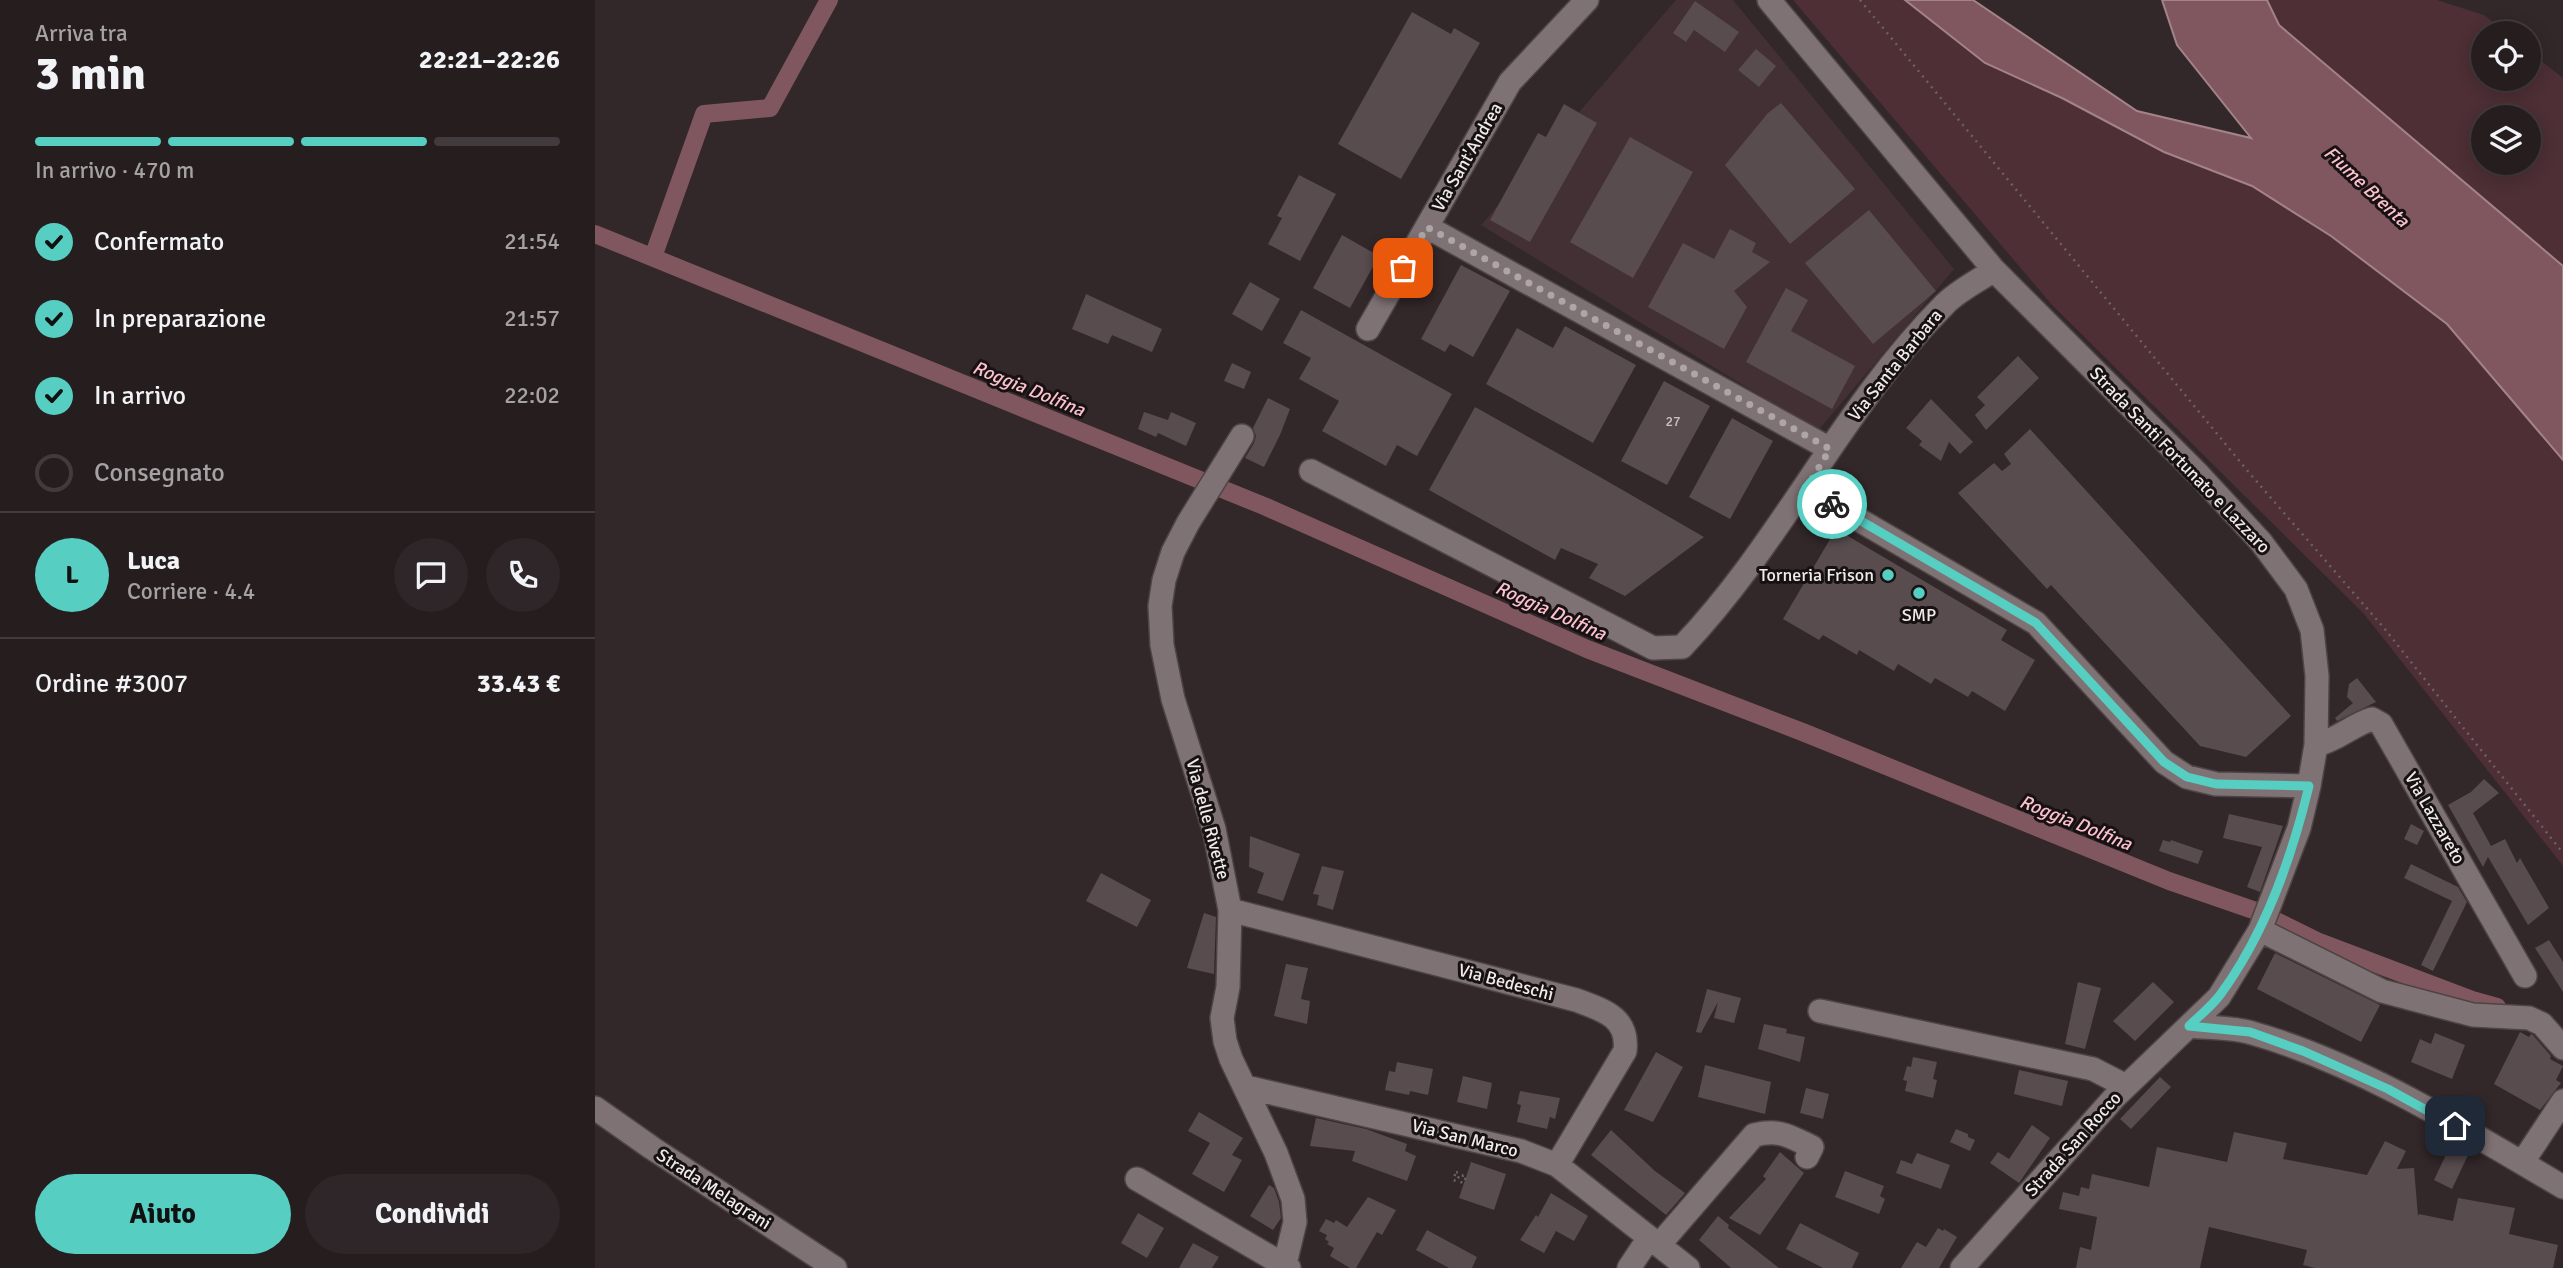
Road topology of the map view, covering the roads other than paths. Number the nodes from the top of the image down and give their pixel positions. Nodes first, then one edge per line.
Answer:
1 (1587, 0) edge
2 (1769, 0) edge
3 (1427, 227) junction
4 (1993, 270) junction
5 (1368, 329) dead end
6 (1242, 436) dead end
7 (1830, 449) junction
8 (1311, 471) dead end
9 (1806, 489) junction
10 (2316, 745) junction
11 (2309, 786) junction
12 (1230, 910) junction
13 (2264, 919) junction
14 (2525, 976) dead end
15 (2210, 1005) junction
16 (1821, 1011) dead end
17 (2189, 1026) junction
18 (2250, 1032) junction
19 (2555, 1034) edge
20 (2126, 1086) junction
21 (1246, 1087) junction
22 (2563, 1101) edge
23 (595, 1108) edge
24 (1807, 1157) dead end
25 (2522, 1163) junction
26 (1557, 1165) junction
27 (1136, 1179) dead end
28 (2563, 1187) edge
29 (1654, 1242) junction
30 (1286, 1267) edge
31 (835, 1268) edge
32 (1629, 1268) edge
33 (1688, 1268) edge
34 (1962, 1268) edge

1 - 3 street, Via Sant'Andrea
2 - 4 street, Strada Santi Fortunato e Lazzaro
3 - 5 street, Via Sant'Andrea
3 - 7 street
4 - 7 street, Via Santa Barbara
4 - 10 street, Strada Santi Fortunato e Lazzaro
6 - 12 street, Via delle Rivette
7 - 9 street, Via Santa Barbara
8 - 9 street, Via Santa Barbara
9 - 11 street
10 - 11 street, Strada Santi Fortunato e Lazzaro
10 - 14 street, Via Lazzareto
11 - 13 street, Strada Santi Fortunato e Lazzaro
12 - 21 street, Via delle Rivette
12 - 26 street, Via Bedeschi
13 - 15 street, Strada Santi Fortunato e Lazzaro
13 - 19 street
15 - 17 street, Strada Santi Fortunato e Lazzaro
15 - 18 street
16 - 20 street
17 - 18 street
17 - 20 street, Strada San Rocco
18 - 25 street
20 - 34 street, Strada San Rocco
21 - 26 street, Via San Marco
21 - 30 street, Via delle Rivette
22 - 25 street
23 - 31 street, Strada Melagrani
24 - 29 street
25 - 28 street
26 - 29 street, Via San Marco
27 - 30 street
29 - 32 street
29 - 33 street, Via San Marco

